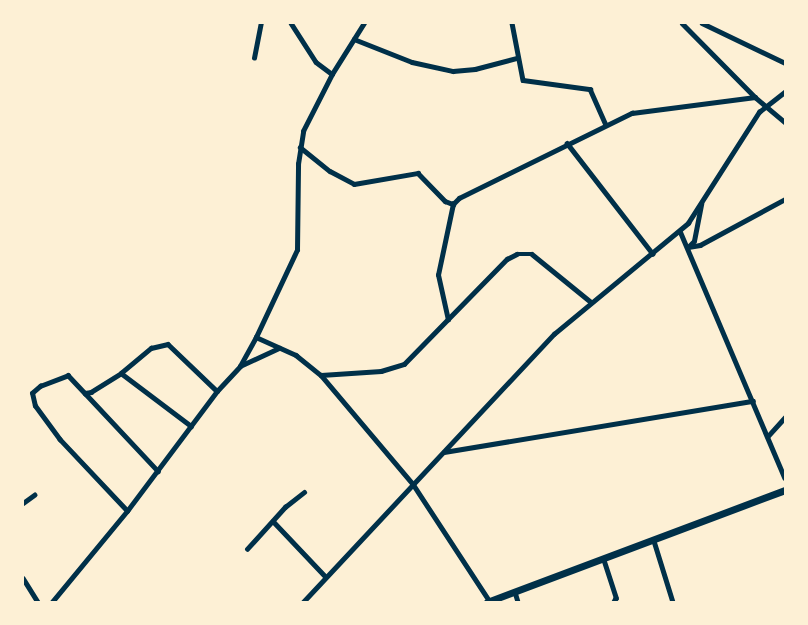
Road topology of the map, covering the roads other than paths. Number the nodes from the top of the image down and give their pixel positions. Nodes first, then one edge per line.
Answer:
1 (261, 23) edge
2 (291, 23) edge
3 (364, 23) edge
4 (512, 23) edge
5 (682, 23) edge
6 (702, 23) edge
7 (354, 39) junction
8 (254, 58) dead end
9 (517, 58) junction
10 (785, 63) edge
11 (332, 74) junction
12 (785, 92) edge
13 (755, 97) junction
14 (766, 104) junction
15 (785, 122) edge
16 (606, 125) junction
17 (568, 143) junction
18 (300, 147) junction
19 (785, 199) edge
20 (701, 203) junction
21 (453, 204) junction
22 (680, 231) junction
23 (688, 247) junction
24 (653, 254) junction
25 (591, 302) junction
26 (448, 320) junction
27 (256, 337) junction
28 (279, 348) junction
29 (240, 366) junction
30 (121, 373) junction
31 (321, 375) junction
32 (217, 391) junction
33 (85, 393) junction
34 (753, 401) junction
35 (785, 417) edge
36 (191, 426) junction
37 (768, 436) junction
38 (443, 452) junction
39 (158, 471) junction
40 (785, 478) edge
41 (412, 484) junction
42 (785, 490) edge
43 (304, 492) dead end
44 (34, 495) dead end
45 (23, 503) edge
46 (127, 511) junction
47 (273, 521) junction
48 (654, 541) junction
49 (247, 549) dead end
50 (604, 560) junction
51 (326, 576) junction
52 (23, 578) edge
53 (515, 592) junction
54 (38, 602) edge
55 (52, 602) edge
56 (303, 602) edge
57 (488, 602) edge
58 (518, 602) edge
59 (614, 602) edge
60 (673, 602) edge

1 - 8 street
2 - 11 street
3 - 7 street
4 - 9 street
5 - 13 street
6 - 10 street
7 - 9 street
7 - 11 street
9 - 16 street
11 - 18 street
12 - 14 street
13 - 14 street
13 - 16 street
14 - 15 street
14 - 20 street
16 - 17 street
17 - 21 street
17 - 24 street
18 - 21 street
18 - 27 street
19 - 23 street
20 - 22 street
20 - 23 street
21 - 26 street
22 - 23 street
22 - 24 street
23 - 34 street
24 - 25 street
25 - 26 street
25 - 38 street
26 - 31 street
27 - 28 street
27 - 29 street
28 - 29 street
28 - 31 street
29 - 32 street
30 - 32 street
30 - 33 street
30 - 36 street
31 - 41 street
32 - 36 street
33 - 39 street
33 - 46 street
34 - 37 street
34 - 38 street
35 - 37 street
36 - 39 street
37 - 40 street
38 - 41 street
39 - 46 street
41 - 51 street
41 - 57 street
42 - 48 main road
43 - 47 street
44 - 45 street
46 - 55 street
47 - 49 street
47 - 51 street
48 - 50 main road
48 - 60 street
50 - 53 main road
50 - 59 street
51 - 56 street
52 - 54 street
53 - 57 main road
53 - 58 street

